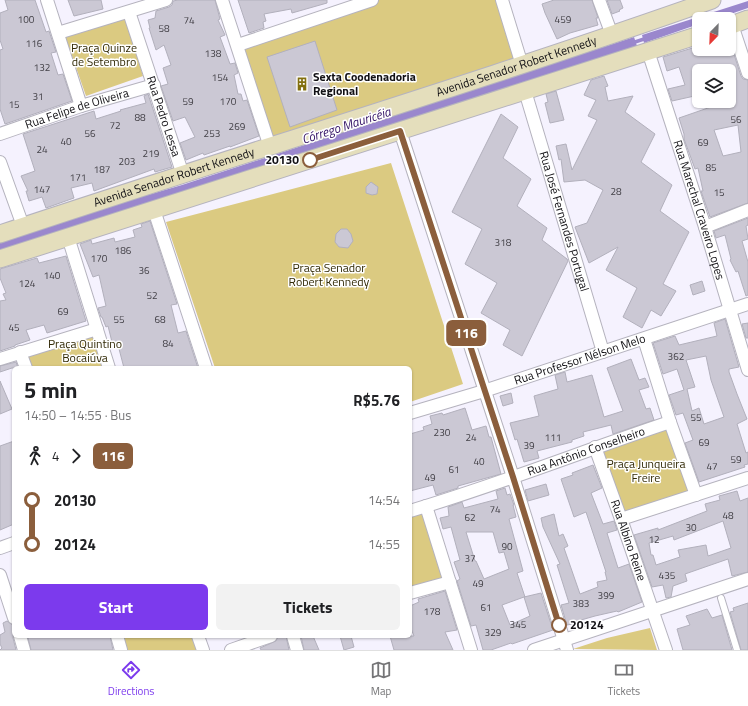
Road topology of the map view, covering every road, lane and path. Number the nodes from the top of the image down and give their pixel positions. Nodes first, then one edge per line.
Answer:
1 (47, 0) edge
2 (166, 0) edge
3 (222, 0) edge
4 (372, 0) edge
5 (502, 0) edge
6 (599, 0) edge
7 (712, 0) edge
8 (129, 12) junction
9 (736, 23) edge
10 (58, 33) junction
11 (612, 36) junction
12 (692, 37) edge
13 (238, 45) junction
14 (648, 51) junction
15 (522, 65) junction
16 (748, 73) edge
17 (154, 85) junction
18 (525, 91) junction
19 (81, 106) junction
20 (400, 131) junction
21 (0, 134) edge
22 (270, 147) junction
23 (0, 162) edge
24 (183, 175) junction
25 (154, 210) junction
26 (748, 210) edge
27 (23, 226) junction
28 (705, 227) junction
29 (0, 234) edge
30 (68, 237) junction
31 (0, 259) edge
32 (748, 304) edge
33 (729, 311) junction
34 (97, 329) junction
35 (644, 339) junction
36 (20, 352) junction
37 (603, 352) junction
38 (0, 358) edge
39 (25, 366) edge
40 (108, 366) edge
41 (205, 366) edge
42 (748, 370) edge
43 (484, 391) junction
44 (412, 412) edge
45 (670, 422) junction
46 (595, 447) junction
47 (513, 477) junction
48 (748, 478) edge
49 (696, 495) junction
50 (426, 506) junction
51 (412, 510) edge
52 (621, 519) junction
53 (12, 544) edge
54 (0, 548) edge
55 (0, 575) edge
56 (748, 579) edge
57 (450, 582) junction
58 (412, 592) edge
59 (719, 594) junction
60 (653, 611) junction
61 (12, 612) edge
62 (21, 638) edge
63 (118, 638) edge
64 (199, 638) edge
65 (265, 638) edge
66 (294, 638) edge
67 (565, 645) edge
68 (24, 650) edge
69 (121, 650) edge
70 (203, 650) edge
71 (231, 650) edge
72 (297, 650) edge
73 (470, 650) edge
74 (534, 650) edge
75 (666, 650) edge
76 (737, 650) edge

1 - 10 street
2 - 8 street
3 - 13 street
4 - 13 street
5 - 15 street
6 - 11 street
7 - 11 street, Avenida Senador Robert Kennedy
8 - 10 street
8 - 17 street, Rua Pedro Lessa
9 - 16 street
10 - 19 street
11 - 15 street, Avenida Senador Robert Kennedy
12 - 14 street, Avenida Senador Robert Kennedy
13 - 22 street
14 - 18 street, Avenida Senador Robert Kennedy
14 - 28 street, Rua Marechal Craveiro Lopes
15 - 22 street, Avenida Senador Robert Kennedy
17 - 19 street, Rua Felipe de Oliveira
17 - 24 street, Rua Pedro Lessa
18 - 20 street, Avenida Senador Robert Kennedy
18 - 37 street, Rua José Fernandes Portugal
19 - 21 street, Rua Felipe de Oliveira
20 - 25 street, Avenida Senador Robert Kennedy
20 - 43 street
22 - 24 street, Avenida Senador Robert Kennedy
23 - 27 street
24 - 27 street, Avenida Senador Robert Kennedy
25 - 30 street, Avenida Senador Robert Kennedy
25 - 41 street
26 - 28 street
27 - 29 street, Avenida Senador Robert Kennedy
28 - 33 street, Rua Marechal Craveiro Lopes
30 - 31 street, Avenida Senador Robert Kennedy
30 - 34 street
32 - 33 street, Rua Professor Nélson Melo
33 - 35 street, Rua Professor Nélson Melo
33 - 42 street, Rua Marechal Craveiro Lopes
34 - 36 street
34 - 40 street
35 - 37 street, Rua Professor Nélson Melo
35 - 45 street
36 - 38 street
36 - 39 street
37 - 43 street, Rua Professor Nélson Melo
43 - 44 street, Rua Professor Nélson Melo
43 - 47 street
45 - 46 street, Rua Antônio Conselheiro
45 - 49 street
46 - 47 street, Rua Antônio Conselheiro
46 - 52 street, Rua Albino Reine
47 - 50 street, Rua Antônio Conselheiro
47 - 67 street
48 - 49 street
49 - 52 street
50 - 51 street, Rua Antônio Conselheiro
50 - 57 street
52 - 60 street, Rua Albino Reine
53 - 54 street
55 - 61 street
56 - 59 street
57 - 58 street
57 - 73 street
59 - 60 street
59 - 76 lane
60 - 67 street
60 - 75 street, Rua Albino Reine
62 - 68 street
63 - 69 street
64 - 70 street
65 - 71 street
66 - 72 street
67 - 74 street

